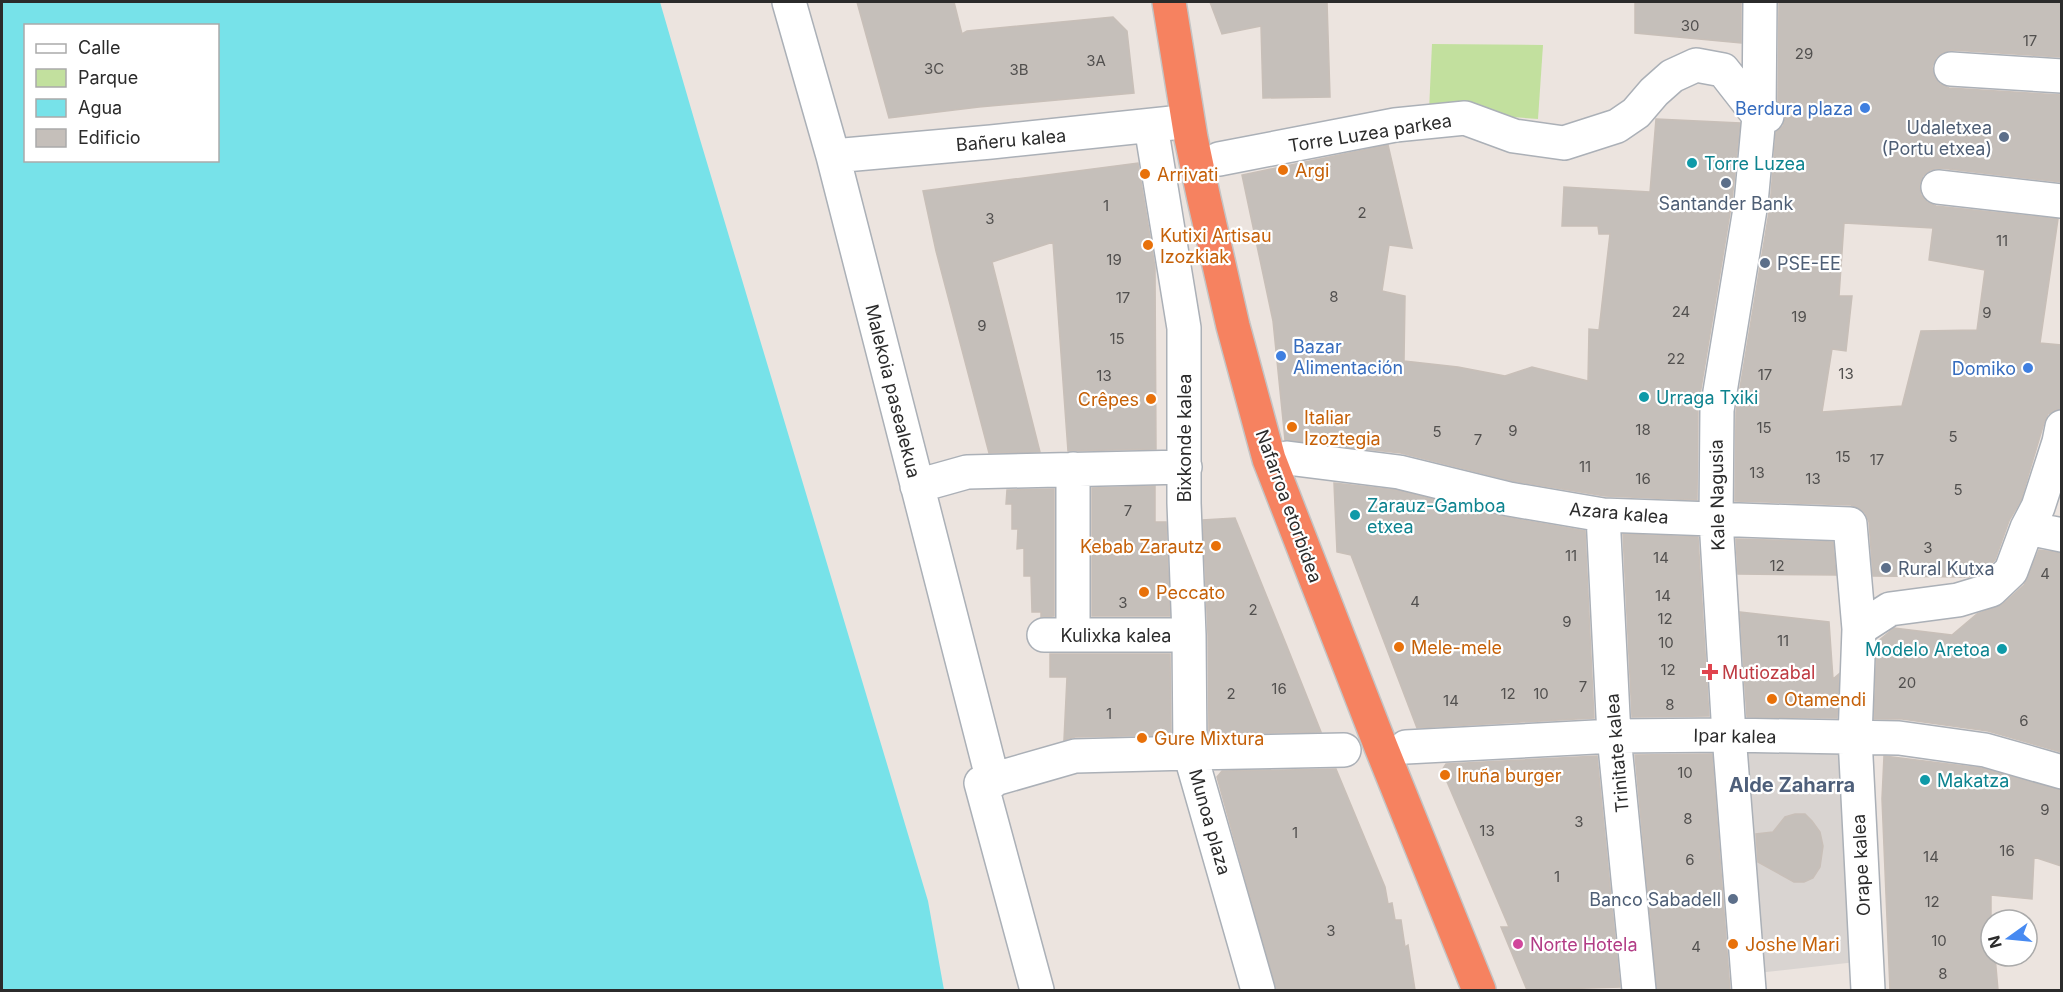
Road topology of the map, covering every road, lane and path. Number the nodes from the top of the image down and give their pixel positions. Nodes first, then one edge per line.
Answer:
1 (789, 2) edge
2 (1169, 2) edge
3 (1760, 2) edge
4 (1951, 69) dead end
5 (2061, 76) edge
6 (1770, 117) junction
7 (1189, 120) junction
8 (1151, 126) junction
9 (833, 156) junction
10 (1219, 159) dead end
11 (1938, 187) dead end
12 (2061, 201) edge
13 (2061, 427) edge
14 (1287, 458) dead end
15 (1185, 467) junction
16 (1073, 469) junction
17 (917, 486) junction
18 (1603, 515) junction
19 (1716, 520) junction
20 (2027, 528) junction
21 (2061, 535) edge
22 (1859, 629) junction
23 (1189, 635) junction
24 (1729, 735) junction
25 (1614, 736) junction
26 (1855, 738) junction
27 (1406, 747) dead end
28 (1344, 750) dead end
29 (1190, 753) junction
30 (2061, 772) edge
31 (993, 781) junction
32 (1037, 990) edge
33 (1258, 990) edge
34 (1479, 990) edge
35 (1639, 990) edge
36 (1749, 990) edge
37 (1868, 990) edge

1 - 9 street, Malekoia pasealekua
2 - 7 highway, Nafarroa etorbidea
3 - 6 street, Kale Nagusia
4 - 5 street
6 - 10 street, Torre Luzea parkea
6 - 19 street, Kale Nagusia
7 - 8 street, Bañeru kalea
7 - 34 highway, Nafarroa etorbidea
8 - 9 street, Bañeru kalea
8 - 15 street, Bixkonde kalea
9 - 17 street, Malekoia pasealekua
11 - 12 street
13 - 20 street
14 - 18 street, Azara kalea
15 - 16 street
15 - 23 street, Bixkonde kalea
16 - 17 street
16 - 23 street, Kulixka kalea
17 - 31 street, Malekoia pasealekua
18 - 19 street, Azara kalea
18 - 25 street, Trinitate kalea
19 - 22 street, Azara kalea
19 - 24 street, Kale Nagusia
20 - 21 street
20 - 22 street
22 - 26 street, Orape kalea
23 - 29 street, Bixkonde kalea
24 - 25 street, Ipar kalea
24 - 26 street, Ipar kalea
24 - 36 street, Kale Nagusia
25 - 27 street, Ipar kalea
25 - 35 street, Trinitate kalea
26 - 30 street, Ipar kalea
26 - 37 street, Orape kalea
28 - 29 street
29 - 31 street, Munoa plaza
29 - 33 street, Munoa plaza
31 - 32 street

